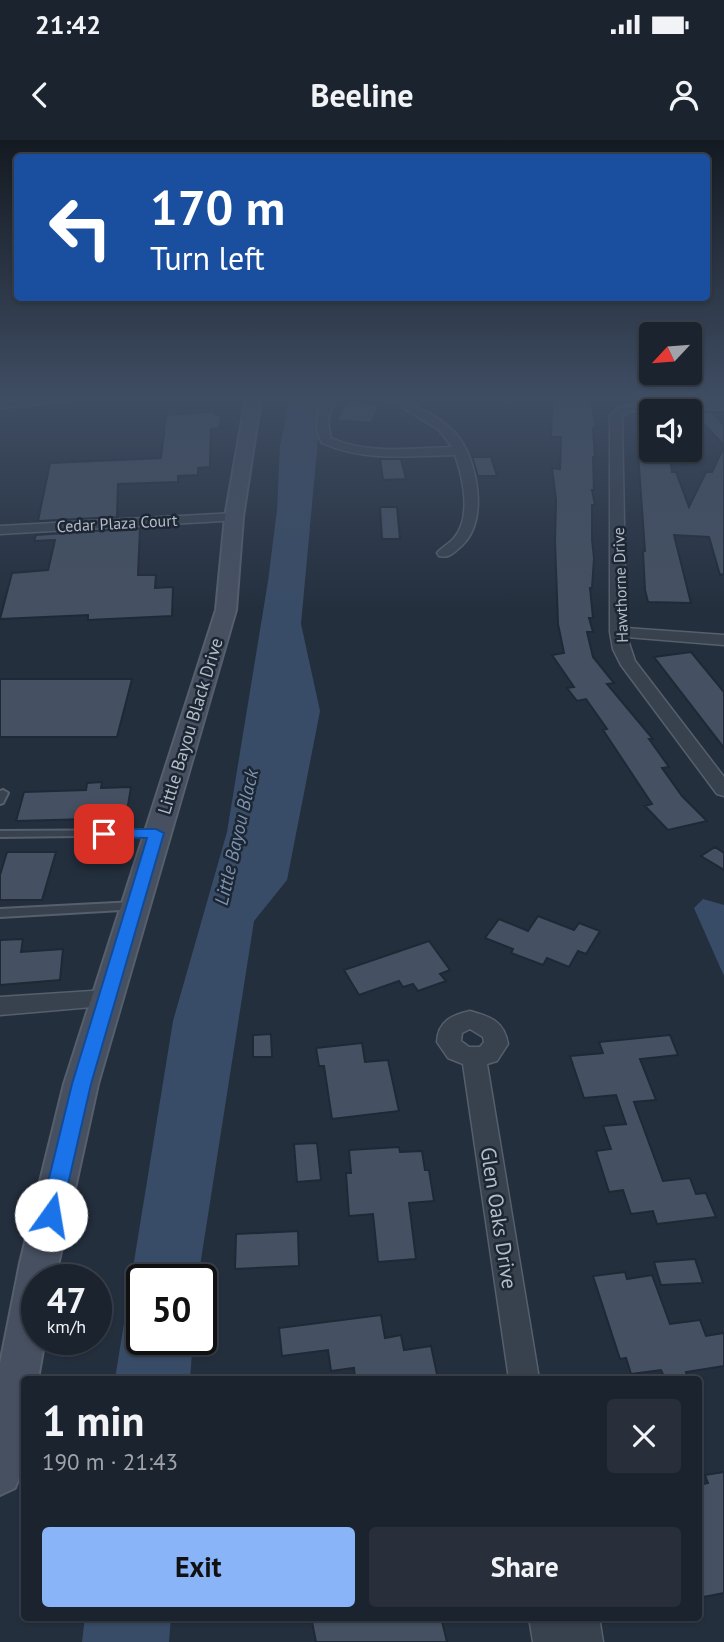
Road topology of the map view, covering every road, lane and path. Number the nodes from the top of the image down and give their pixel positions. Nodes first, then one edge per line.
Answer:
1 (242, 468) edge
2 (259, 468) edge
3 (464, 468) edge
4 (617, 468) edge
5 (234, 517) junction
6 (0, 530) edge
7 (444, 553) dead end
8 (230, 590) junction
9 (618, 632) junction
10 (724, 640) edge
11 (724, 790) edge
12 (156, 833) junction
13 (0, 834) edge
14 (135, 906) junction
15 (0, 913) edge
16 (107, 999) junction
17 (0, 1006) edge
18 (474, 1057) dead end
19 (524, 1376) edge
20 (0, 1473) edge
21 (548, 1621) edge
22 (582, 1621) edge
23 (551, 1642) edge
24 (586, 1642) edge

1 - 5 main road, Little Bayou Black Drive
2 - 8 main road, Little Bayou Black Drive
3 - 7 street
4 - 9 street, Hawthorne Drive
5 - 6 street, Cedar Plaza Court
5 - 8 main road, Little Bayou Black Drive
8 - 12 main road, Little Bayou Black Drive
9 - 10 street
9 - 11 street, Hawthorne Drive
12 - 13 lane
12 - 14 main road, Little Bayou Black Drive
14 - 15 lane
14 - 16 main road, Little Bayou Black Drive
16 - 17 street
16 - 20 main road, Little Bayou Black Drive
18 - 19 street, Glen Oaks Drive
21 - 23 street
22 - 24 street

